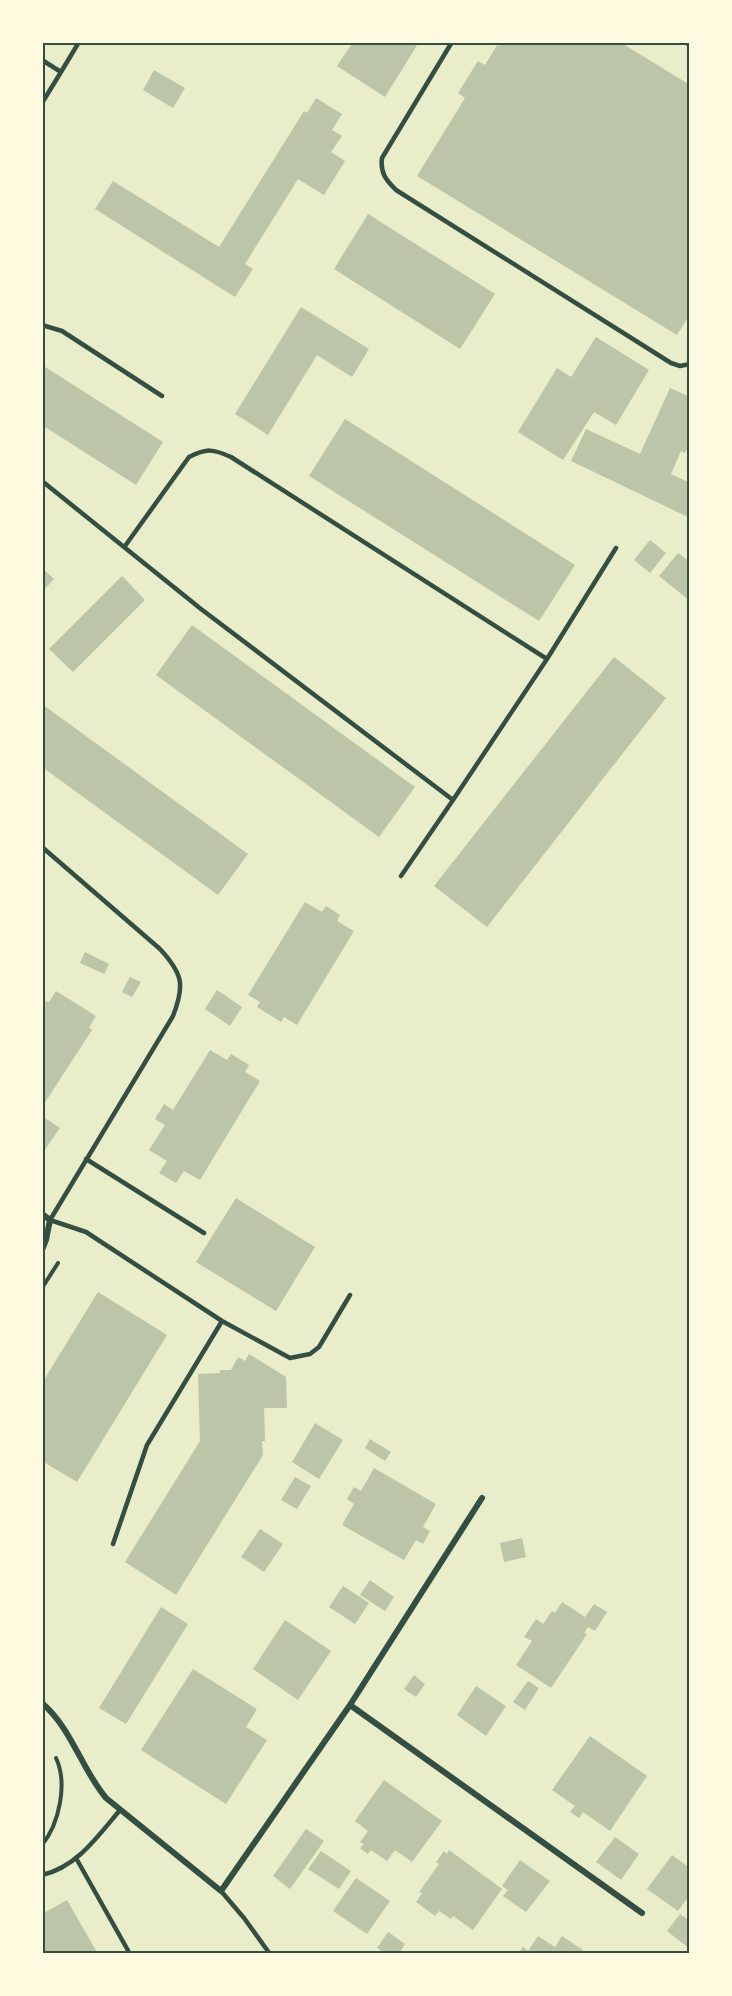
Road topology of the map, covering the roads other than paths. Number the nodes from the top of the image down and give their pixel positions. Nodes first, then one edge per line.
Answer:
1 (79, 42) edge
2 (452, 42) edge
3 (685, 42) edge
4 (690, 45) edge
5 (42, 60) edge
6 (61, 72) junction
7 (42, 103) edge
8 (42, 325) edge
9 (690, 364) edge
10 (162, 396) dead end
11 (42, 481) edge
12 (124, 546) junction
13 (616, 548) dead end
14 (547, 659) junction
15 (453, 800) junction
16 (42, 847) edge
17 (401, 876) dead end
18 (87, 1159) junction
19 (42, 1214) edge
20 (50, 1220) junction
21 (204, 1233) dead end
22 (42, 1250) edge
23 (350, 1294) dead end
24 (222, 1321) junction
25 (482, 1498) dead end
26 (113, 1544) dead end
27 (42, 1703) edge
28 (350, 1705) junction
29 (120, 1810) junction
30 (76, 1858) junction
31 (42, 1875) edge
32 (221, 1891) junction
33 (642, 1913) dead end
34 (130, 1954) edge
35 (270, 1954) edge

1 - 6 lane
2 - 9 lane
3 - 4 lane
5 - 6 lane
6 - 7 lane
8 - 10 lane
11 - 12 lane
12 - 14 lane
12 - 15 lane
13 - 14 lane
14 - 15 lane
15 - 17 lane
16 - 18 lane
18 - 20 lane
18 - 21 lane
19 - 20 street
20 - 22 street
20 - 24 lane
23 - 24 lane
24 - 26 lane
25 - 28 street
27 - 29 street
28 - 32 street
28 - 33 street
29 - 30 lane
29 - 32 street
30 - 31 lane
30 - 34 lane
32 - 35 lane

